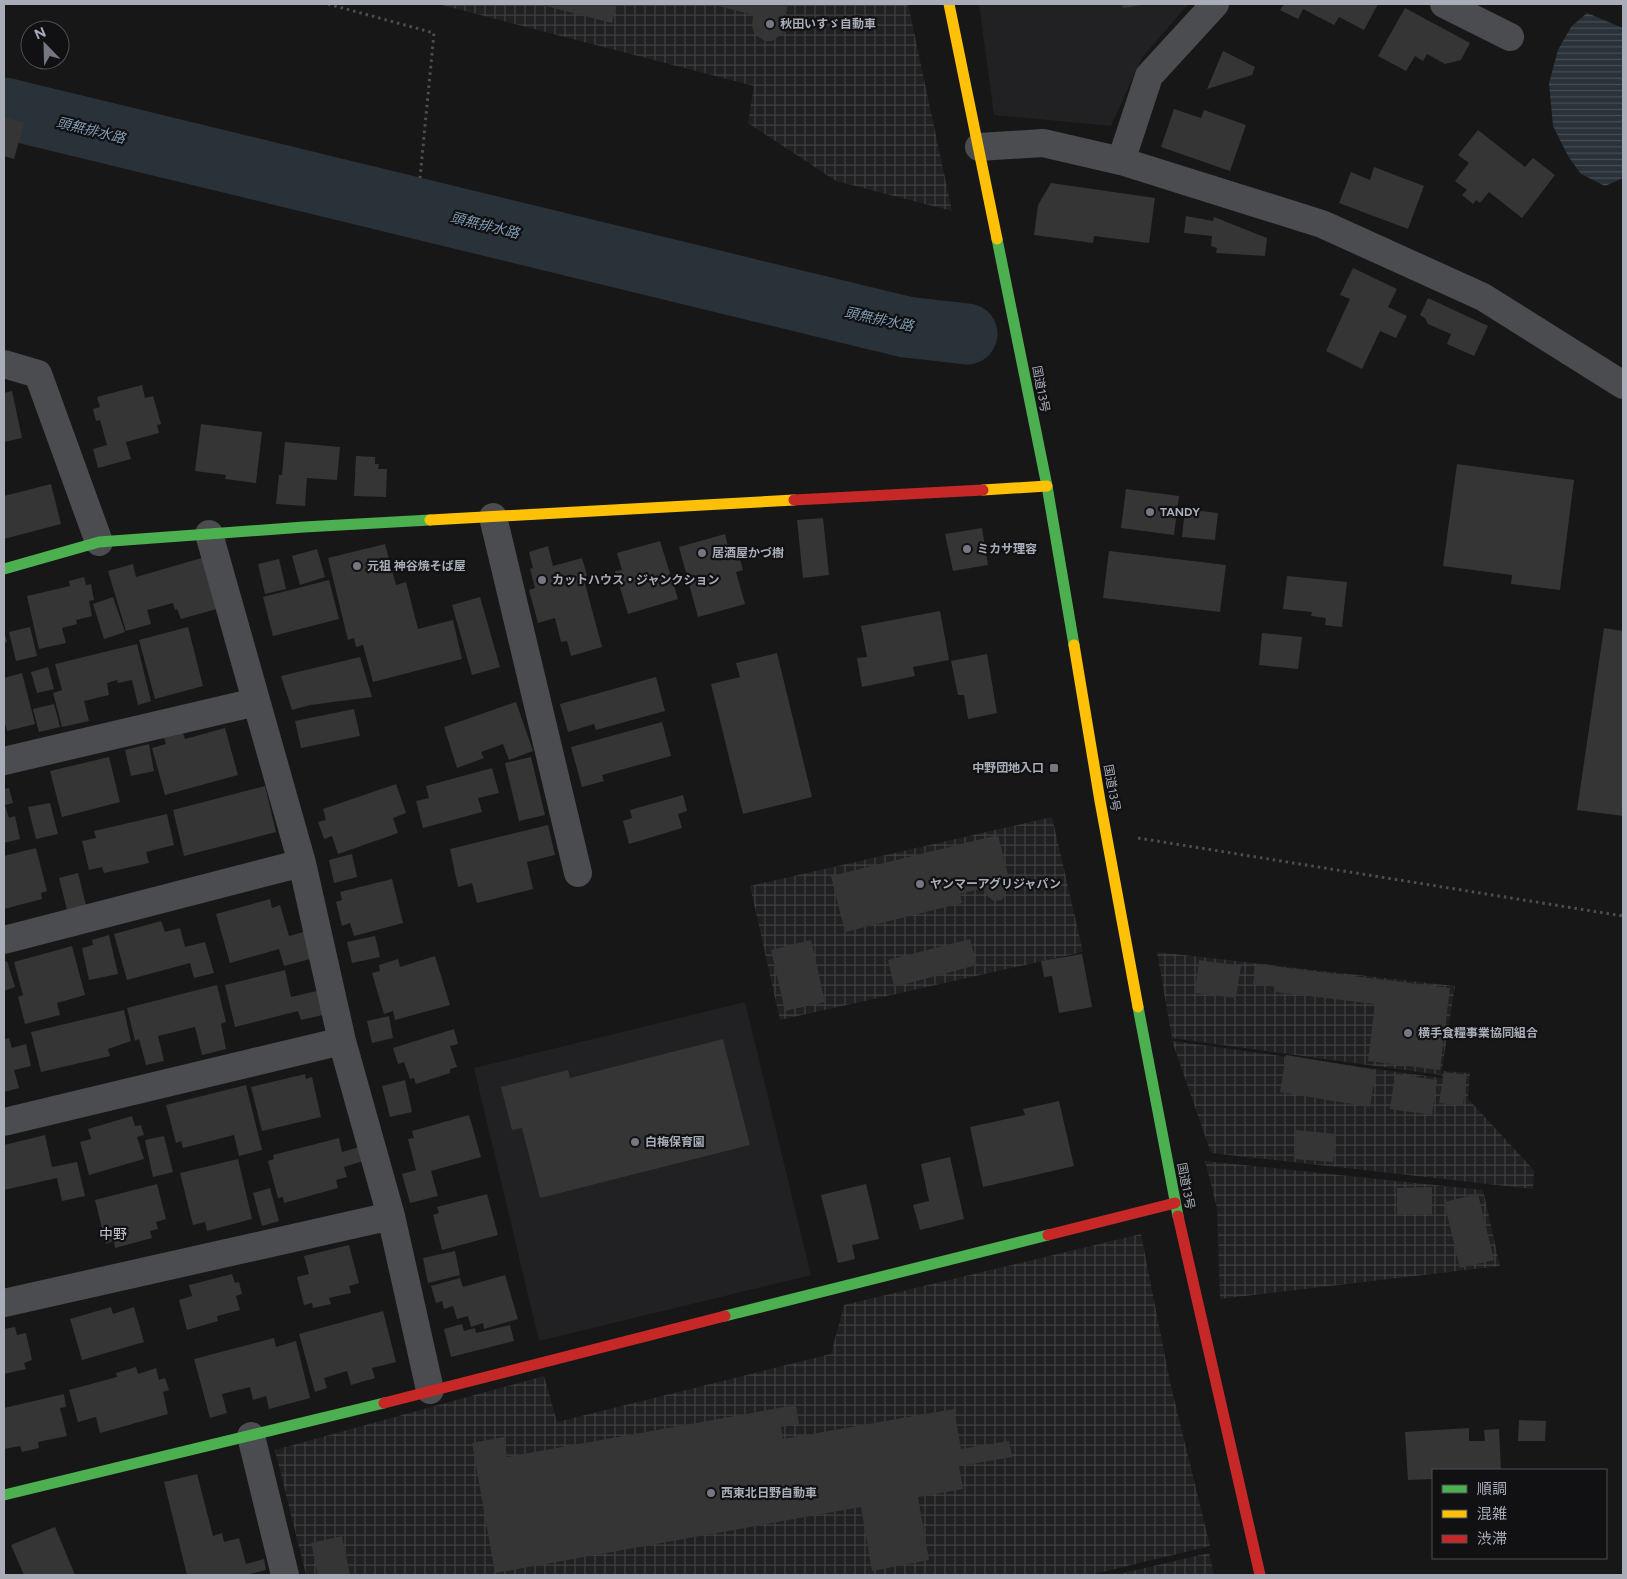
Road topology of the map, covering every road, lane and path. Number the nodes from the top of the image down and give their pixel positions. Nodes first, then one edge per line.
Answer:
1 (328, 4) edge
2 (949, 4) edge
3 (1214, 4) edge
4 (1444, 4) edge
5 (1510, 37) dead end
6 (979, 147) junction
7 (1121, 161) junction
8 (420, 178) dead end
9 (4, 364) edge
10 (1623, 385) edge
11 (1046, 486) junction
12 (493, 517) junction
13 (209, 534) junction
14 (99, 542) junction
15 (4, 569) edge
16 (256, 702) junction
17 (4, 761) edge
18 (1106, 833) junction
19 (302, 863) junction
20 (578, 873) dead end
21 (1623, 916) edge
22 (4, 940) edge
23 (342, 1041) junction
24 (4, 1122) edge
25 (1175, 1203) junction
26 (392, 1216) junction
27 (4, 1302) edge
28 (430, 1390) junction
29 (251, 1436) junction
30 (4, 1495) edge
31 (285, 1575) edge
32 (1260, 1575) edge

1 - 8 path
2 - 6 main road, 国道13号
3 - 7 street
4 - 5 street
6 - 7 street
6 - 11 main road, 国道13号
7 - 10 street
9 - 14 street
11 - 12 main road
11 - 18 main road, 国道13号
12 - 13 main road
12 - 20 street
13 - 14 main road
13 - 16 street
14 - 15 main road
16 - 17 street
16 - 19 street
18 - 21 path
18 - 25 main road, 国道13号
19 - 22 street
19 - 23 street
23 - 24 street
23 - 26 street
25 - 28 main road
25 - 32 main road, 国道13号
26 - 27 street
26 - 28 street
28 - 29 main road
29 - 30 main road
29 - 31 street

